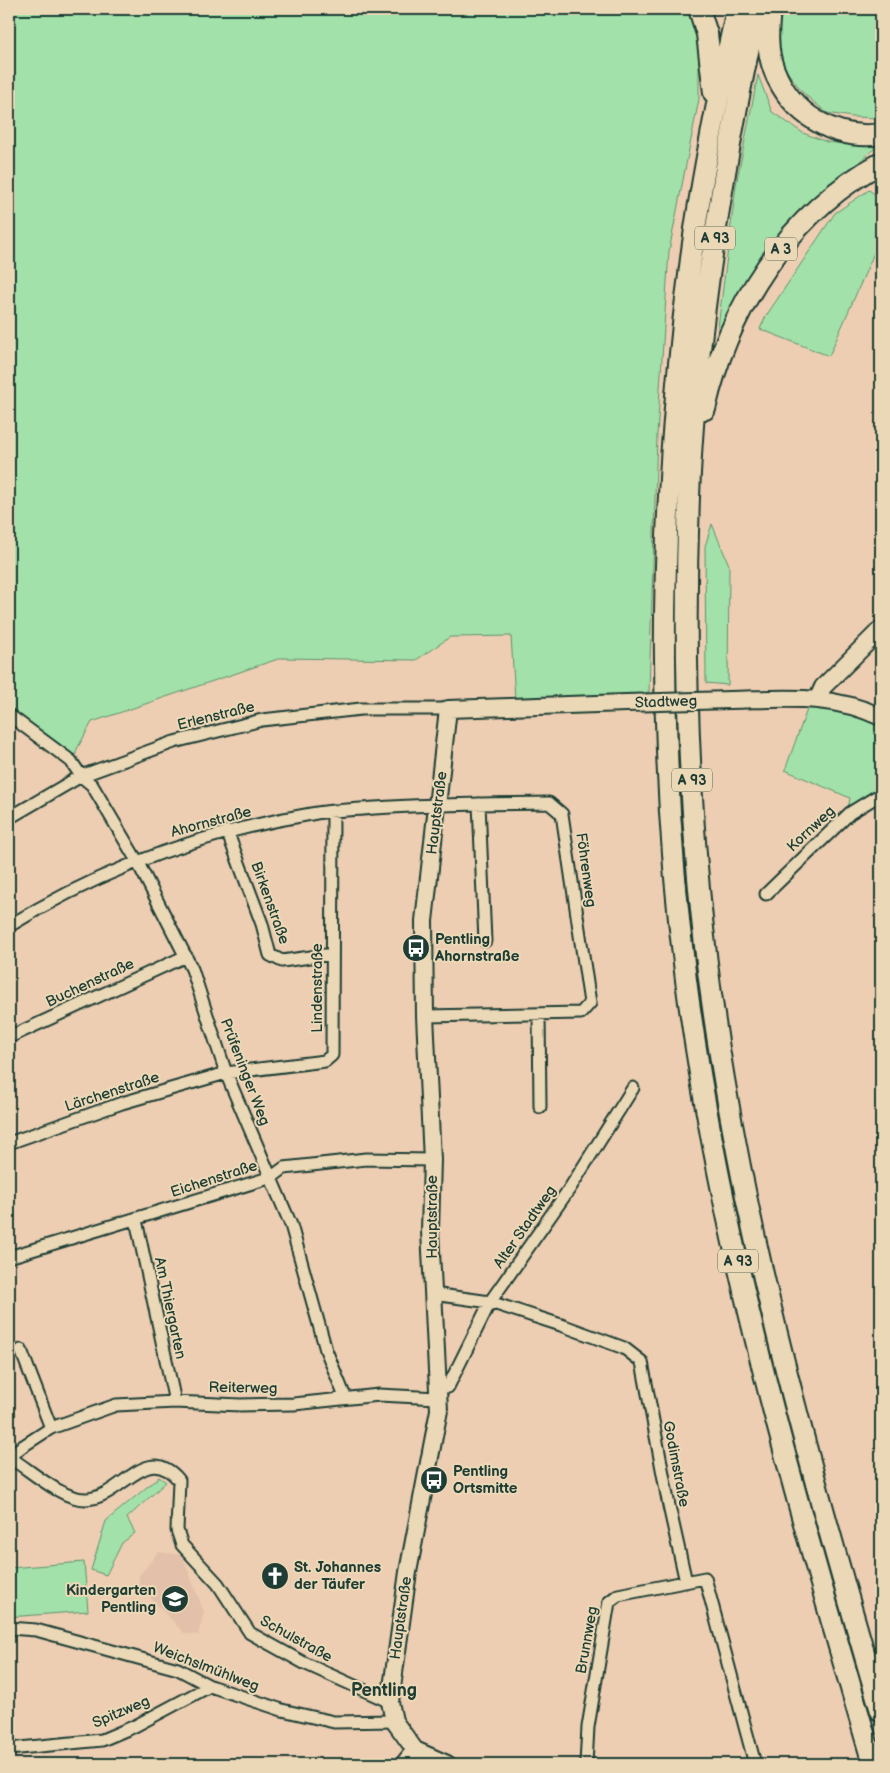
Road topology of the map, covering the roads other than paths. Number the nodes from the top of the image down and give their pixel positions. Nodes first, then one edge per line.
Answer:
1 (699, 9) edge
2 (737, 9) edge
3 (757, 9) edge
4 (770, 9) edge
5 (716, 109) junction
6 (881, 134) edge
7 (881, 163) edge
8 (690, 470) junction
9 (881, 628) edge
10 (818, 698) junction
11 (448, 709) junction
12 (9, 715) edge
13 (881, 717) edge
14 (81, 776) junction
15 (881, 794) edge
16 (438, 804) junction
17 (479, 804) junction
18 (333, 811) junction
19 (9, 818) edge
20 (227, 831) junction
21 (137, 861) junction
22 (766, 894) dead end
23 (9, 926) edge
24 (485, 941) dead end
25 (332, 954) junction
26 (186, 956) junction
27 (539, 1014) junction
28 (425, 1016) junction
29 (9, 1031) edge
30 (226, 1072) junction
31 (633, 1088) dead end
32 (540, 1106) dead end
33 (9, 1143) edge
34 (432, 1160) junction
35 (272, 1177) junction
36 (136, 1220) junction
37 (9, 1258) edge
38 (433, 1294) junction
39 (490, 1302) junction
40 (21, 1350) dead end
41 (443, 1393) junction
42 (345, 1397) junction
43 (175, 1402) junction
44 (51, 1428) junction
45 (10, 1459) edge
46 (686, 1582) junction
47 (9, 1628) edge
48 (210, 1686) junction
49 (390, 1702) junction
50 (881, 1711) edge
51 (394, 1721) junction
52 (9, 1749) edge
53 (415, 1750) junction
54 (404, 1764) edge
55 (447, 1764) edge
56 (586, 1764) edge
57 (754, 1764) edge
58 (873, 1764) edge

1 - 5 highway, A 93
2 - 5 highway, A 93
3 - 8 highway, A 93
4 - 6 highway
5 - 58 highway, A 93
7 - 8 highway, A 3
8 - 50 highway, A 93
9 - 10 street
10 - 11 street, Stadtweg, bridge
10 - 13 street, Stadtweg
11 - 14 street, Erlenstraße
11 - 16 street, Hauptstraße
12 - 14 street, Prüfeninger Weg
14 - 19 street, Erlenstraße
14 - 21 street, Prüfeninger Weg
15 - 22 street, Kornweg
16 - 17 street, Föhrenweg
16 - 18 street, Ahornstraße
16 - 28 street, Hauptstraße
17 - 24 street
17 - 27 street, Föhrenweg
18 - 20 street, Ahornstraße
18 - 25 street, Lindenstraße
20 - 21 street, Ahornstraße
20 - 25 street, Birkenstraße
21 - 23 street, Ahornstraße
21 - 26 street, Prüfeninger Weg
25 - 30 street, Lindenstraße
26 - 29 street, Buchenstraße
26 - 30 street, Prüfeninger Weg
27 - 28 street, Föhrenweg
27 - 32 street
28 - 34 street, Hauptstraße
30 - 33 street, Lärchenstraße
30 - 35 street, Prüfeninger Weg
31 - 39 street, Alter Stadtweg
34 - 35 street, Eichenstraße
34 - 38 street, Hauptstraße
35 - 36 street, Eichenstraße
35 - 42 street, Prüfeninger Weg
36 - 37 street, Eichenstraße
36 - 43 street, Am Thiergarten
38 - 39 street, Godimstraße
38 - 41 street, Hauptstraße
39 - 41 street, Alter Stadtweg
39 - 46 street, Godimstraße
40 - 44 street
41 - 42 street, Reiterweg
41 - 49 street, Hauptstraße
42 - 43 street, Reiterweg
43 - 44 street, Reiterweg
44 - 45 street, Reiterweg
45 - 49 street, Schulstraße
46 - 56 street, Brunnweg
46 - 57 street
47 - 48 street, Weichslmühlweg
48 - 51 street, Weichslmühlweg
48 - 52 street, Spitzweg
49 - 51 street, Hauptstraße
51 - 53 street
53 - 54 street
53 - 55 street

